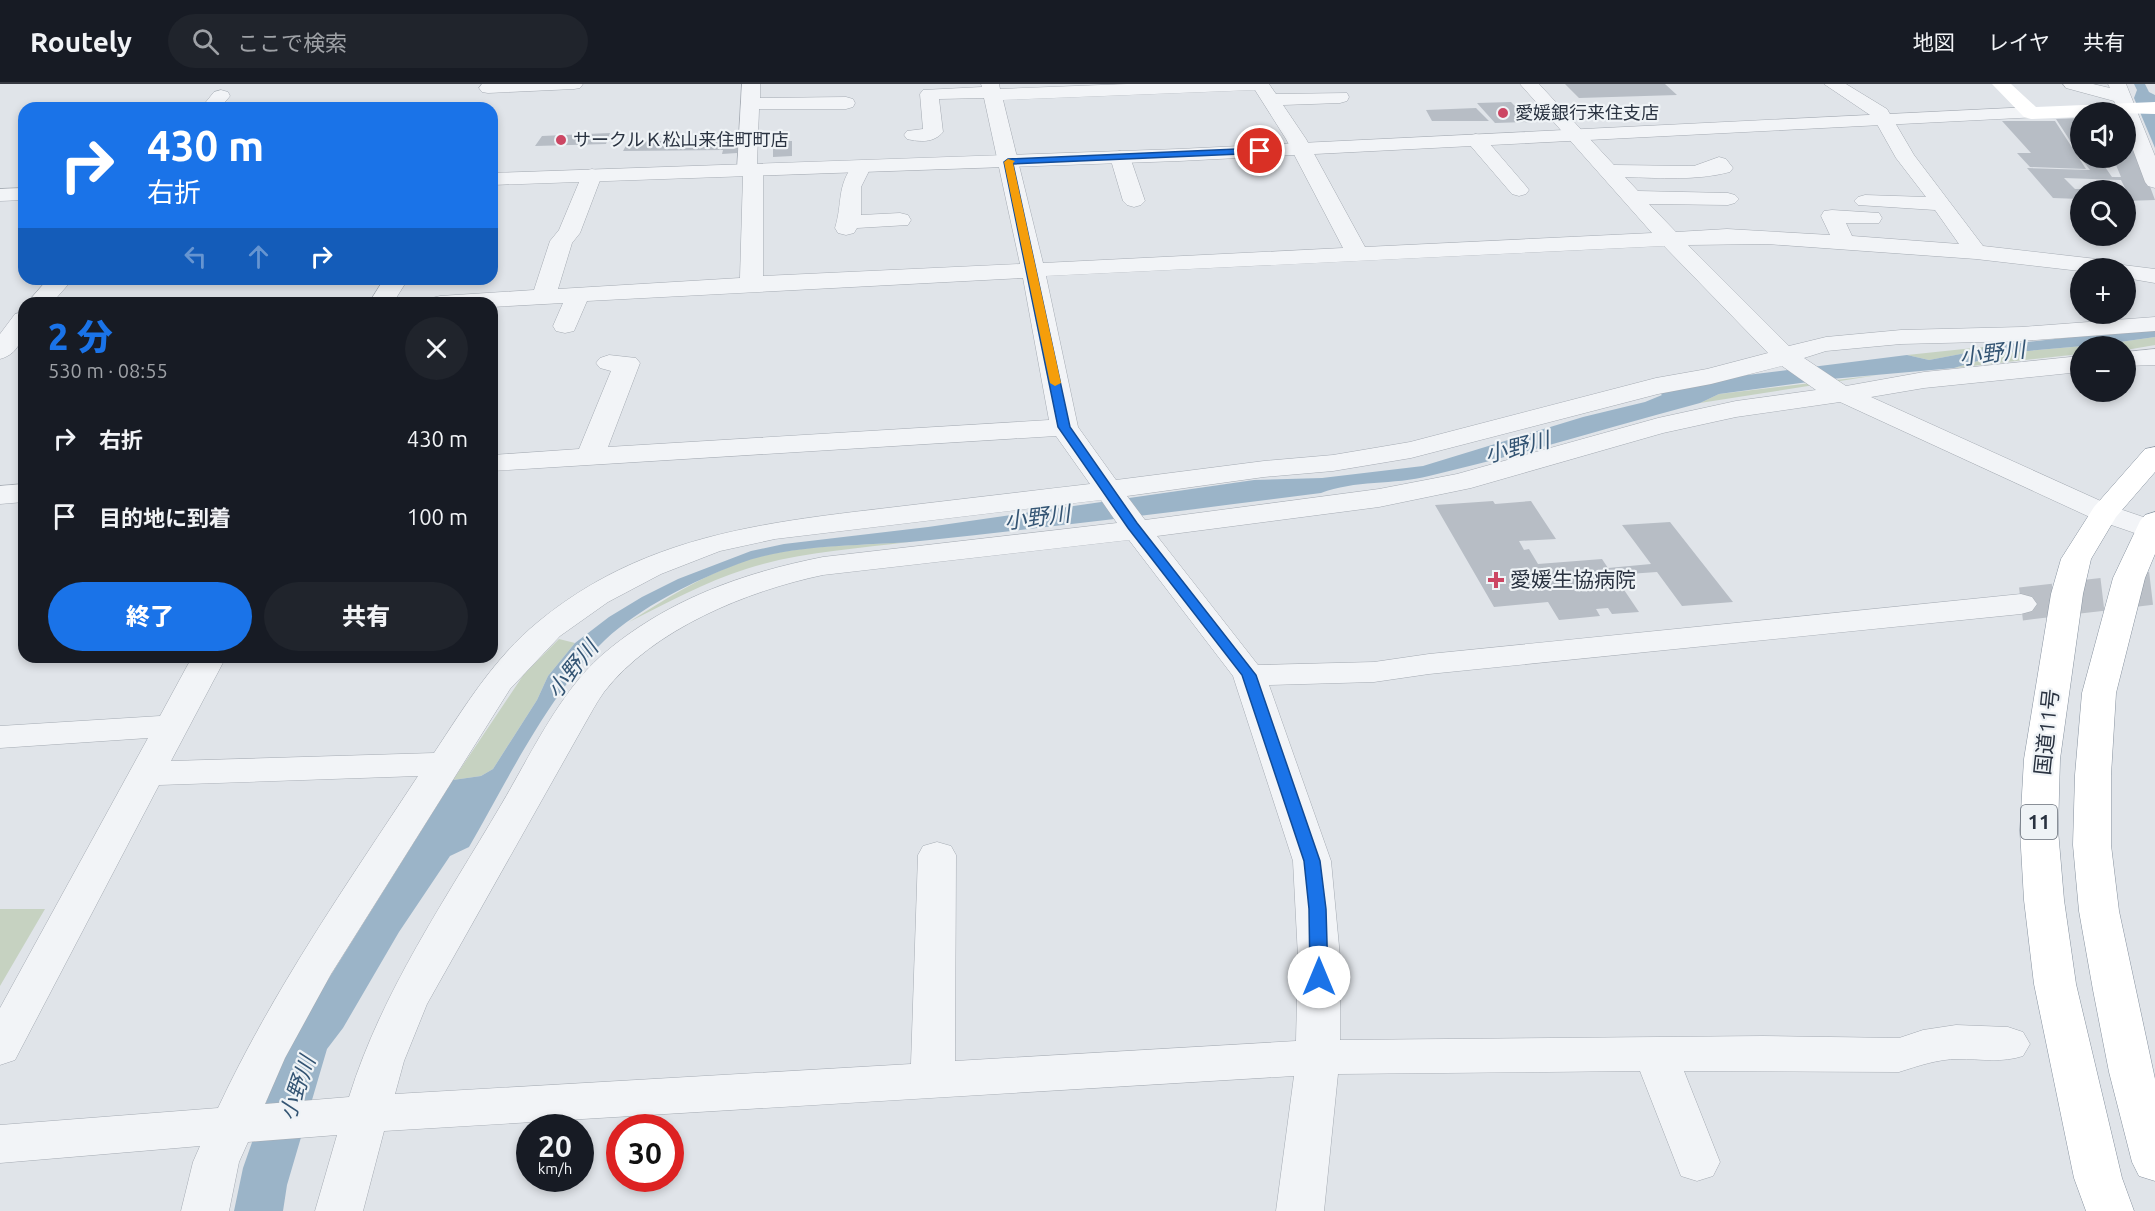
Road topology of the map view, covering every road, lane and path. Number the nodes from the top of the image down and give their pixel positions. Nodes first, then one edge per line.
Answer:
1 (574, 84) edge
2 (751, 84) edge
3 (1529, 84) edge
4 (1833, 84) edge
5 (2001, 84) edge
6 (2072, 84) edge
7 (489, 86) edge
8 (1264, 89) edge
9 (992, 91) edge
10 (1340, 97) dead end
11 (2125, 100) edge
12 (483, 102) edge
13 (846, 103) dead end
14 (750, 104) junction
15 (2155, 108) edge
16 (2031, 113) junction
17 (1883, 119) junction
18 (908, 130) dead end
19 (1575, 135) junction
20 (1476, 140) junction
21 (1300, 149) junction
22 (1119, 157) junction
23 (1008, 162) junction
24 (1719, 163) dead end
25 (861, 166) junction
26 (750, 170) junction
27 (1608, 171) junction
28 (592, 176) junction
29 (498, 179) edge
30 (2155, 182) edge
31 (1519, 190) dead end
32 (18, 194) edge
33 (0, 195) edge
34 (1632, 197) junction
35 (1728, 200) dead end
36 (1134, 201) dead end
37 (1942, 204) junction
38 (900, 217) dead end
39 (1670, 238) junction
40 (1844, 242) junction
41 (1976, 252) junction
42 (1358, 254) junction
43 (2070, 263) edge
44 (1033, 270) junction
45 (2136, 273) edge
46 (2155, 276) edge
47 (751, 284) junction
48 (56, 285) edge
49 (579, 293) junction
50 (544, 295) junction
51 (44, 297) edge
52 (498, 299) edge
53 (17, 322) edge
54 (2155, 324) edge
55 (565, 326) dead end
56 (0, 351) edge
57 (2155, 357) edge
58 (2136, 358) edge
59 (1790, 361) junction
60 (609, 363) dead end
61 (2070, 365) edge
62 (1838, 392) junction
63 (1064, 427) junction
64 (2155, 455) edge
65 (590, 457) junction
66 (498, 463) edge
67 (18, 494) edge
68 (0, 495) edge
69 (1123, 510) junction
70 (2104, 513) junction
71 (2153, 527) edge
72 (2021, 604) tunnel mouth
73 (206, 663) edge
74 (1249, 675) junction
75 (171, 726) junction
76 (0, 737) edge
77 (444, 764) junction
78 (146, 774) junction
79 (938, 855) dead end
80 (2008, 1044) dead end
81 (0, 1048) edge
82 (1655, 1054) junction
83 (1318, 1057) junction
84 (933, 1080) junction
85 (355, 1116) junction
86 (237, 1126) junction
87 (0, 1144) edge
88 (1697, 1162) dead end
89 (2155, 1162) edge
90 (205, 1211) edge
91 (339, 1211) edge
92 (1300, 1211) edge
93 (2110, 1211) edge

1 - 7 street
2 - 14 street
3 - 19 street
4 - 17 street
5 - 16 main road
6 - 11 street
7 - 12 street
8 - 9 street
8 - 10 street
8 - 21 street
9 - 18 street
9 - 23 street
11 - 15 main road
11 - 16 main road
11 - 30 street
13 - 14 street
14 - 26 street
16 - 17 street
17 - 19 street
17 - 37 street
19 - 20 street
19 - 27 street
20 - 21 street
20 - 31 street
21 - 22 street
21 - 42 street
22 - 23 street
22 - 36 street
23 - 25 street
23 - 44 street
24 - 27 street
25 - 26 street
25 - 38 street
26 - 28 street
26 - 47 street
27 - 34 street
28 - 29 street
28 - 50 street
32 - 33 street
34 - 35 street
34 - 39 street
37 - 40 street
37 - 41 street
39 - 40 street
39 - 42 street
39 - 59 street
40 - 41 street
41 - 43 street
42 - 44 street
44 - 47 street
44 - 63 street
45 - 46 street
47 - 49 street
48 - 51 street
49 - 50 street
49 - 55 street
50 - 52 street
53 - 56 street
54 - 59 street
57 - 58 street
59 - 62 street
59 - 69 street
60 - 65 street
61 - 62 street
62 - 69 street
62 - 70 street
63 - 65 street
63 - 69 street
64 - 70 main road, 国道11号 / 11
65 - 66 street
67 - 68 street
69 - 74 street
69 - 77 street
69 - 85 street
70 - 71 street
70 - 93 main road, 国道11号 / 11
71 - 89 main road
72 - 74 street
73 - 75 street
74 - 83 street
75 - 76 street
75 - 78 street
77 - 78 street
77 - 86 street
78 - 81 street
79 - 84 street
80 - 82 street
82 - 83 street
82 - 88 street
83 - 84 street
83 - 92 street
84 - 85 street
85 - 86 street
85 - 91 street
86 - 87 street
86 - 90 street

